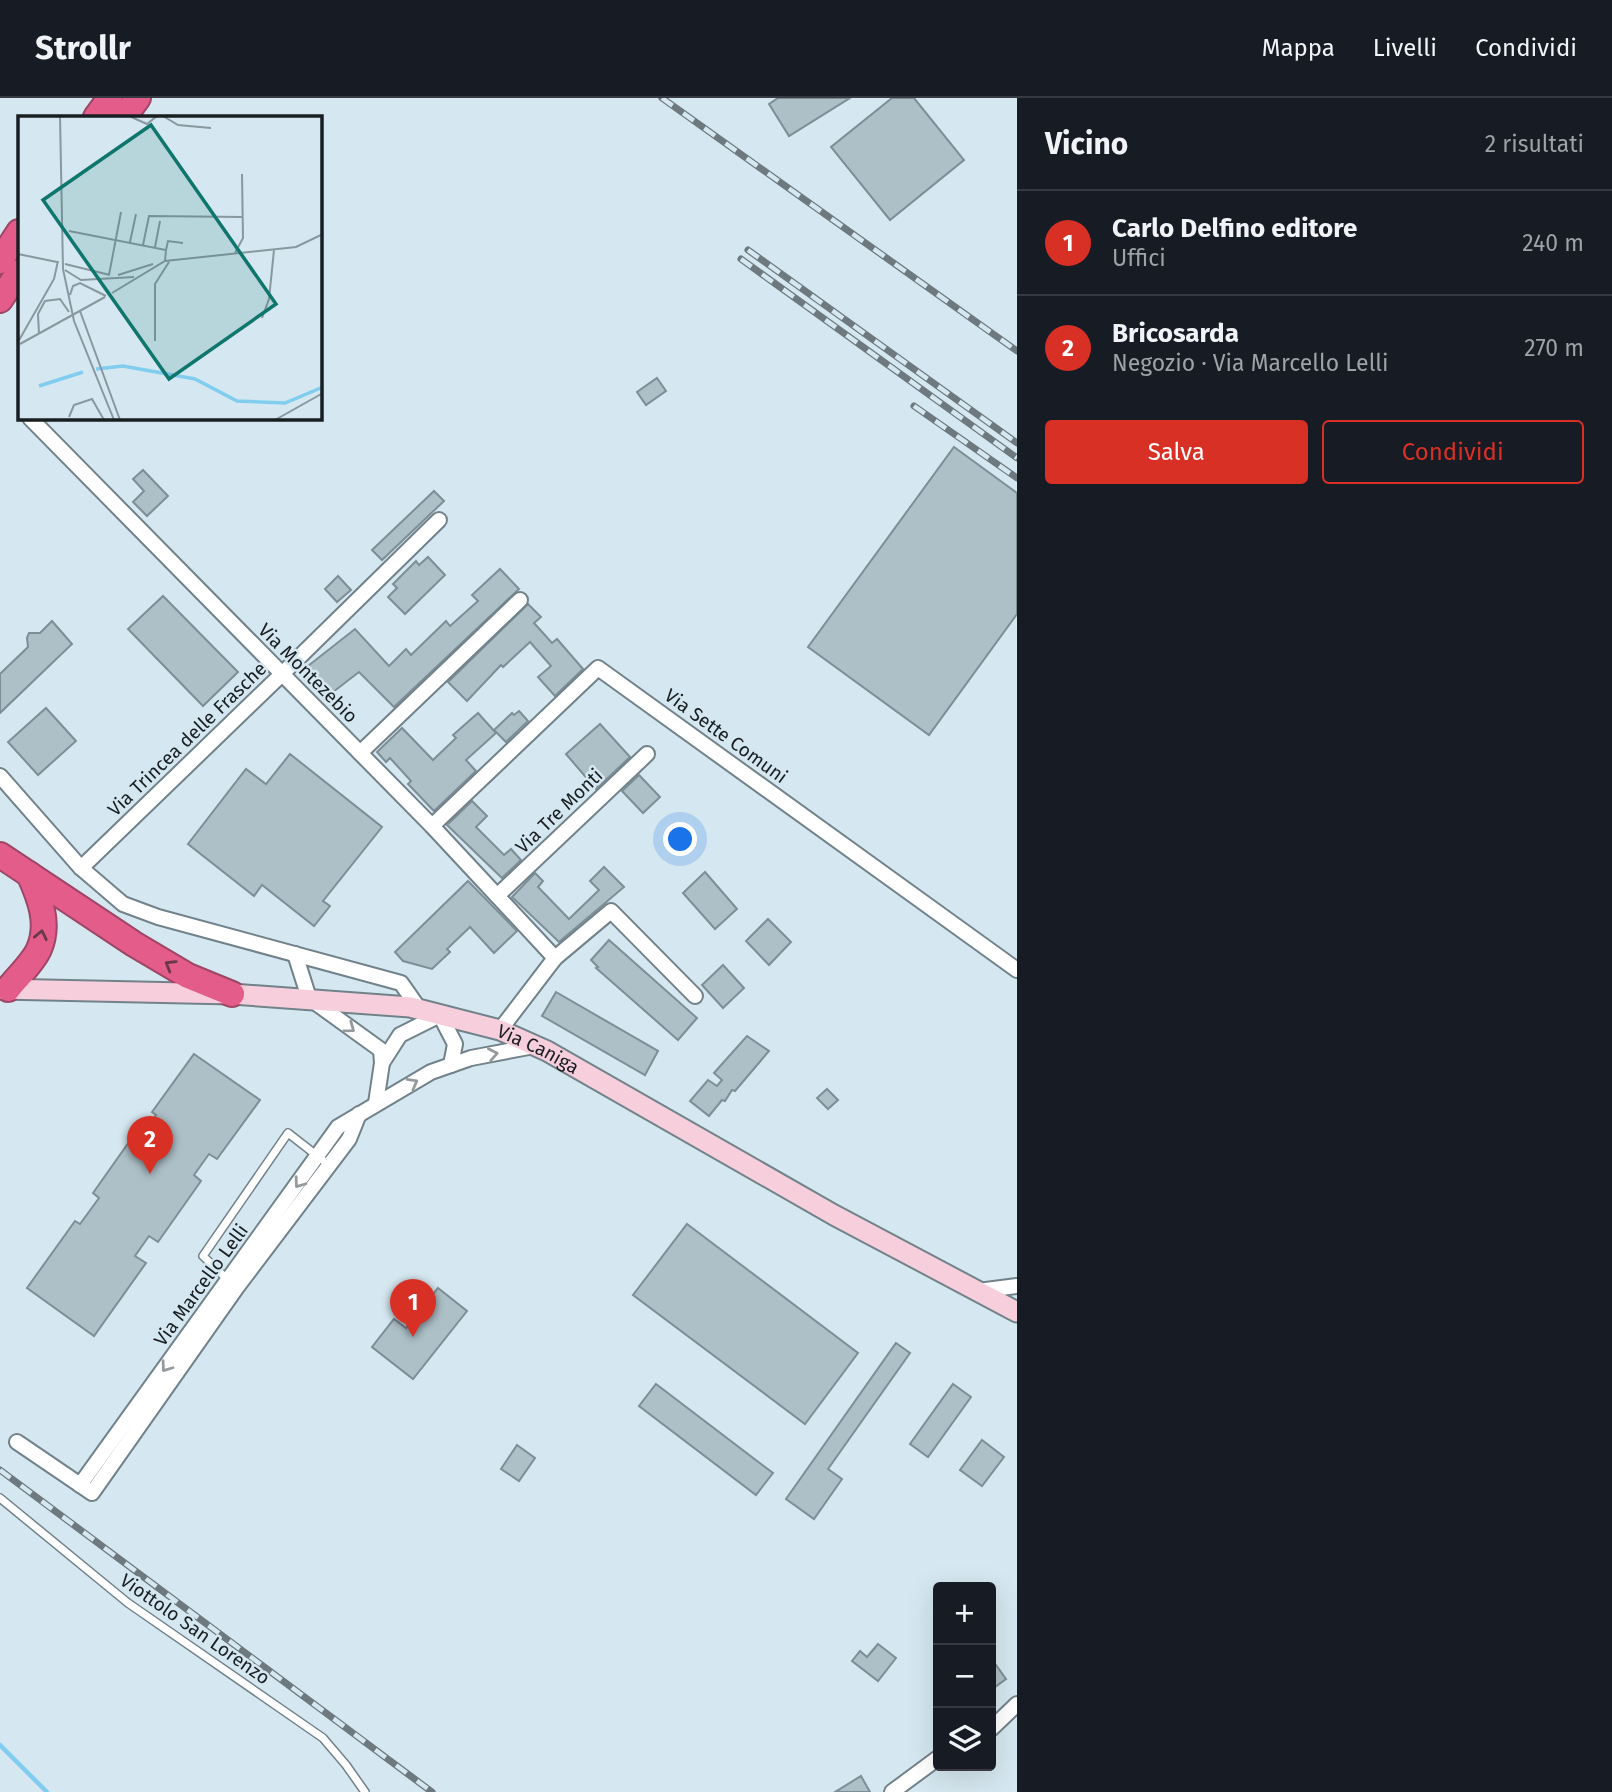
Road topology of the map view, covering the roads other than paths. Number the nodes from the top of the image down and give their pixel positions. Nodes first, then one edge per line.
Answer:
1 (110, 98) edge
2 (138, 98) edge
3 (97, 116) edge
4 (125, 116) edge
5 (18, 234) edge
6 (0, 261) edge
7 (18, 273) edge
8 (0, 300) edge
9 (32, 420) edge
10 (439, 520) dead end
11 (520, 600) dead end
12 (282, 674) junction
13 (360, 753) junction
14 (647, 754) dead end
15 (0, 776) edge
16 (432, 826) junction
17 (0, 855) edge
18 (80, 868) junction
19 (29, 874) junction
20 (497, 897) junction
21 (295, 954) junction
22 (555, 958) junction
23 (1017, 970) edge
24 (4, 989) edge
25 (232, 993) junction
26 (695, 996) dead end
27 (309, 998) junction
28 (420, 1010) junction
29 (440, 1015) junction
30 (500, 1030) junction
31 (536, 1045) junction
32 (382, 1063) junction
33 (451, 1065) junction
34 (376, 1103) junction
35 (323, 1161) junction
36 (232, 1284) junction
37 (1017, 1286) edge
38 (978, 1291) junction
39 (1017, 1312) edge
40 (17, 1442) dead end
41 (0, 1498) edge
42 (1017, 1704) edge
43 (996, 1724) edge
44 (933, 1762) edge
45 (365, 1792) edge
46 (892, 1792) edge

1 - 3 highway
2 - 4 highway
5 - 6 highway
7 - 8 highway
9 - 12 street, Via Montezebio
10 - 12 street, Via Trincea delle Frasche
11 - 13 street
12 - 13 street, Via Montezebio
12 - 18 street, Via Trincea delle Frasche
13 - 16 street, Via Montezebio
14 - 20 street, Via Tre Monti
15 - 18 street
16 - 20 street, Via Montezebio
16 - 23 street, Via Sette Comuni
17 - 19 highway
18 - 21 street
24 -> 19 highway
25 -> 19 highway
20 - 22 street, Via Montezebio
21 - 27 street
21 - 28 street
22 - 26 street
22 - 30 street
24 - 25 street, Via Caniga
25 - 27 street, Via Caniga
27 - 28 street, Via Caniga
27 -> 32 street
28 - 29 street, Via Caniga
29 - 30 street, Via Caniga
29 - 32 street
29 - 33 street
30 - 31 street, Via Caniga
33 -> 31 street, Via Marcello Lelli
31 - 38 street, Via Caniga
32 - 34 street
34 -> 33 street, Via Marcello Lelli
34 - 35 street, Via Marcello Lelli
35 - 36 street, Via Marcello Lelli
35 - 36 lane
36 - 40 street, Via Marcello Lelli
37 - 38 street
38 - 39 street, Via Caniga
41 - 45 lane, Viottolo San Lorenzo
42 - 43 street
44 - 46 street

